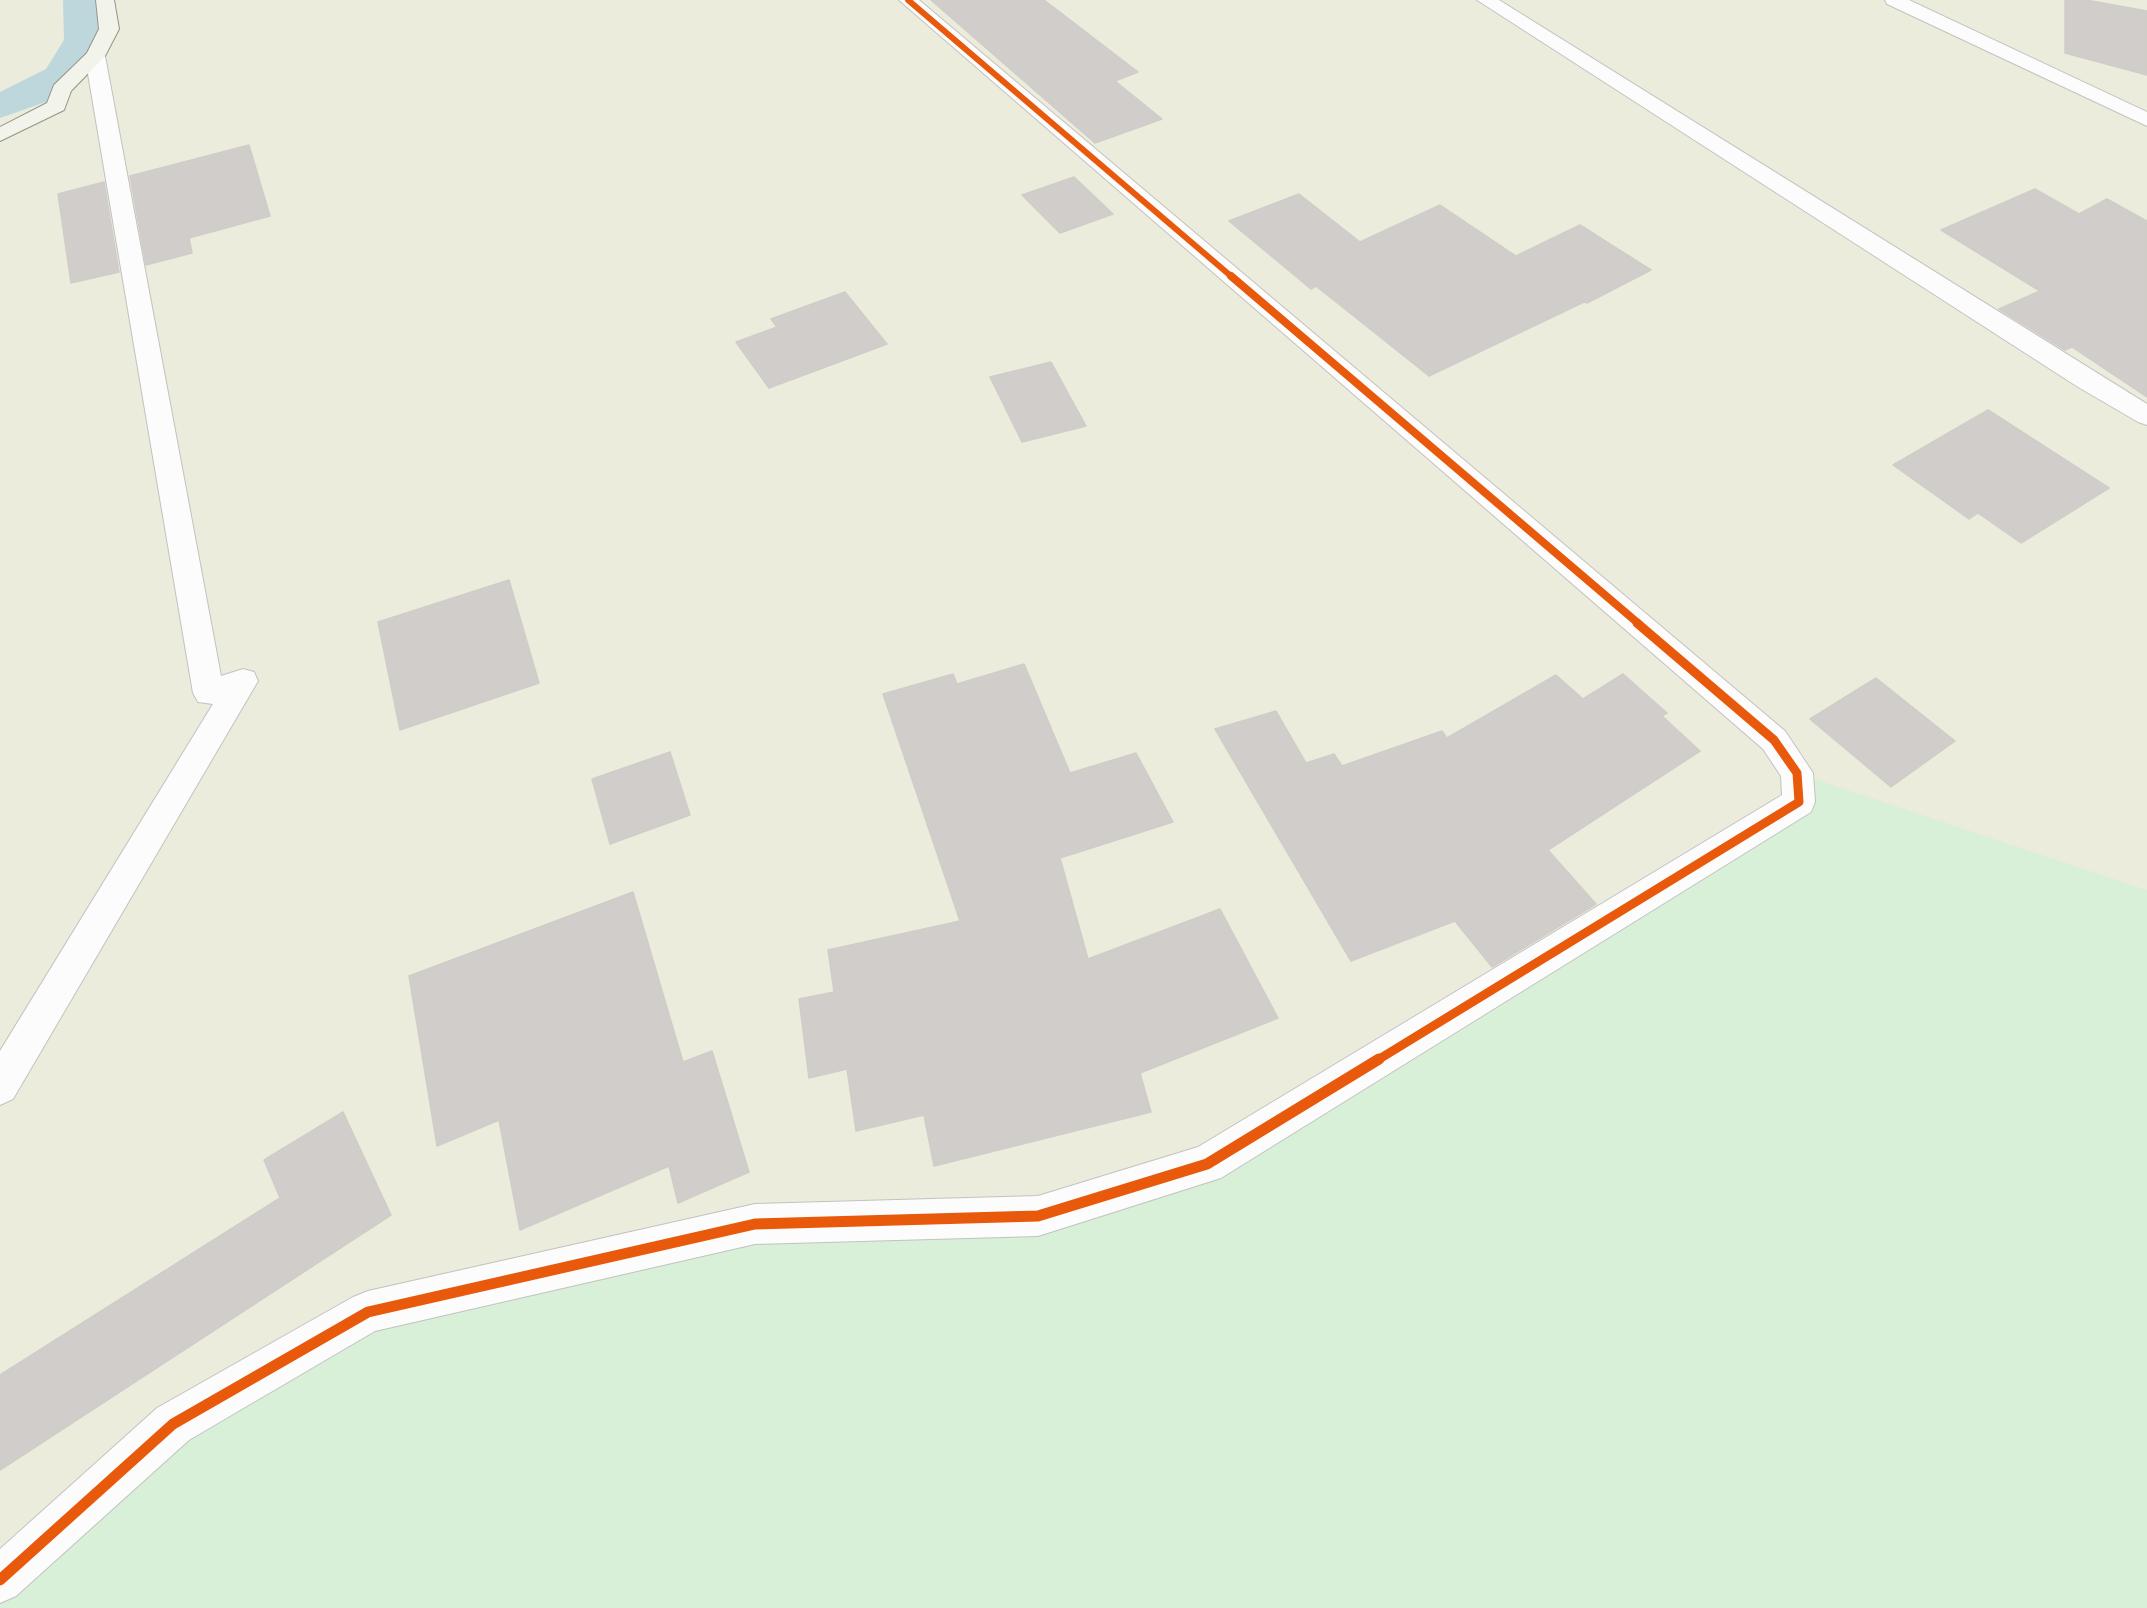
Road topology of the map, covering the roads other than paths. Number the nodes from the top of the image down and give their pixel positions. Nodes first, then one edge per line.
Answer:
1 (105, 0) edge
2 (908, 0) edge
3 (1486, 0) edge
4 (1894, 0) edge
5 (95, 56) junction
6 (2147, 120) edge
7 (0, 135) edge
8 (2147, 416) edge
9 (0, 1086) edge
10 (0, 1580) edge

1 - 5 street
2 - 10 street
3 - 8 street
4 - 6 street
5 - 7 street
5 - 9 street

